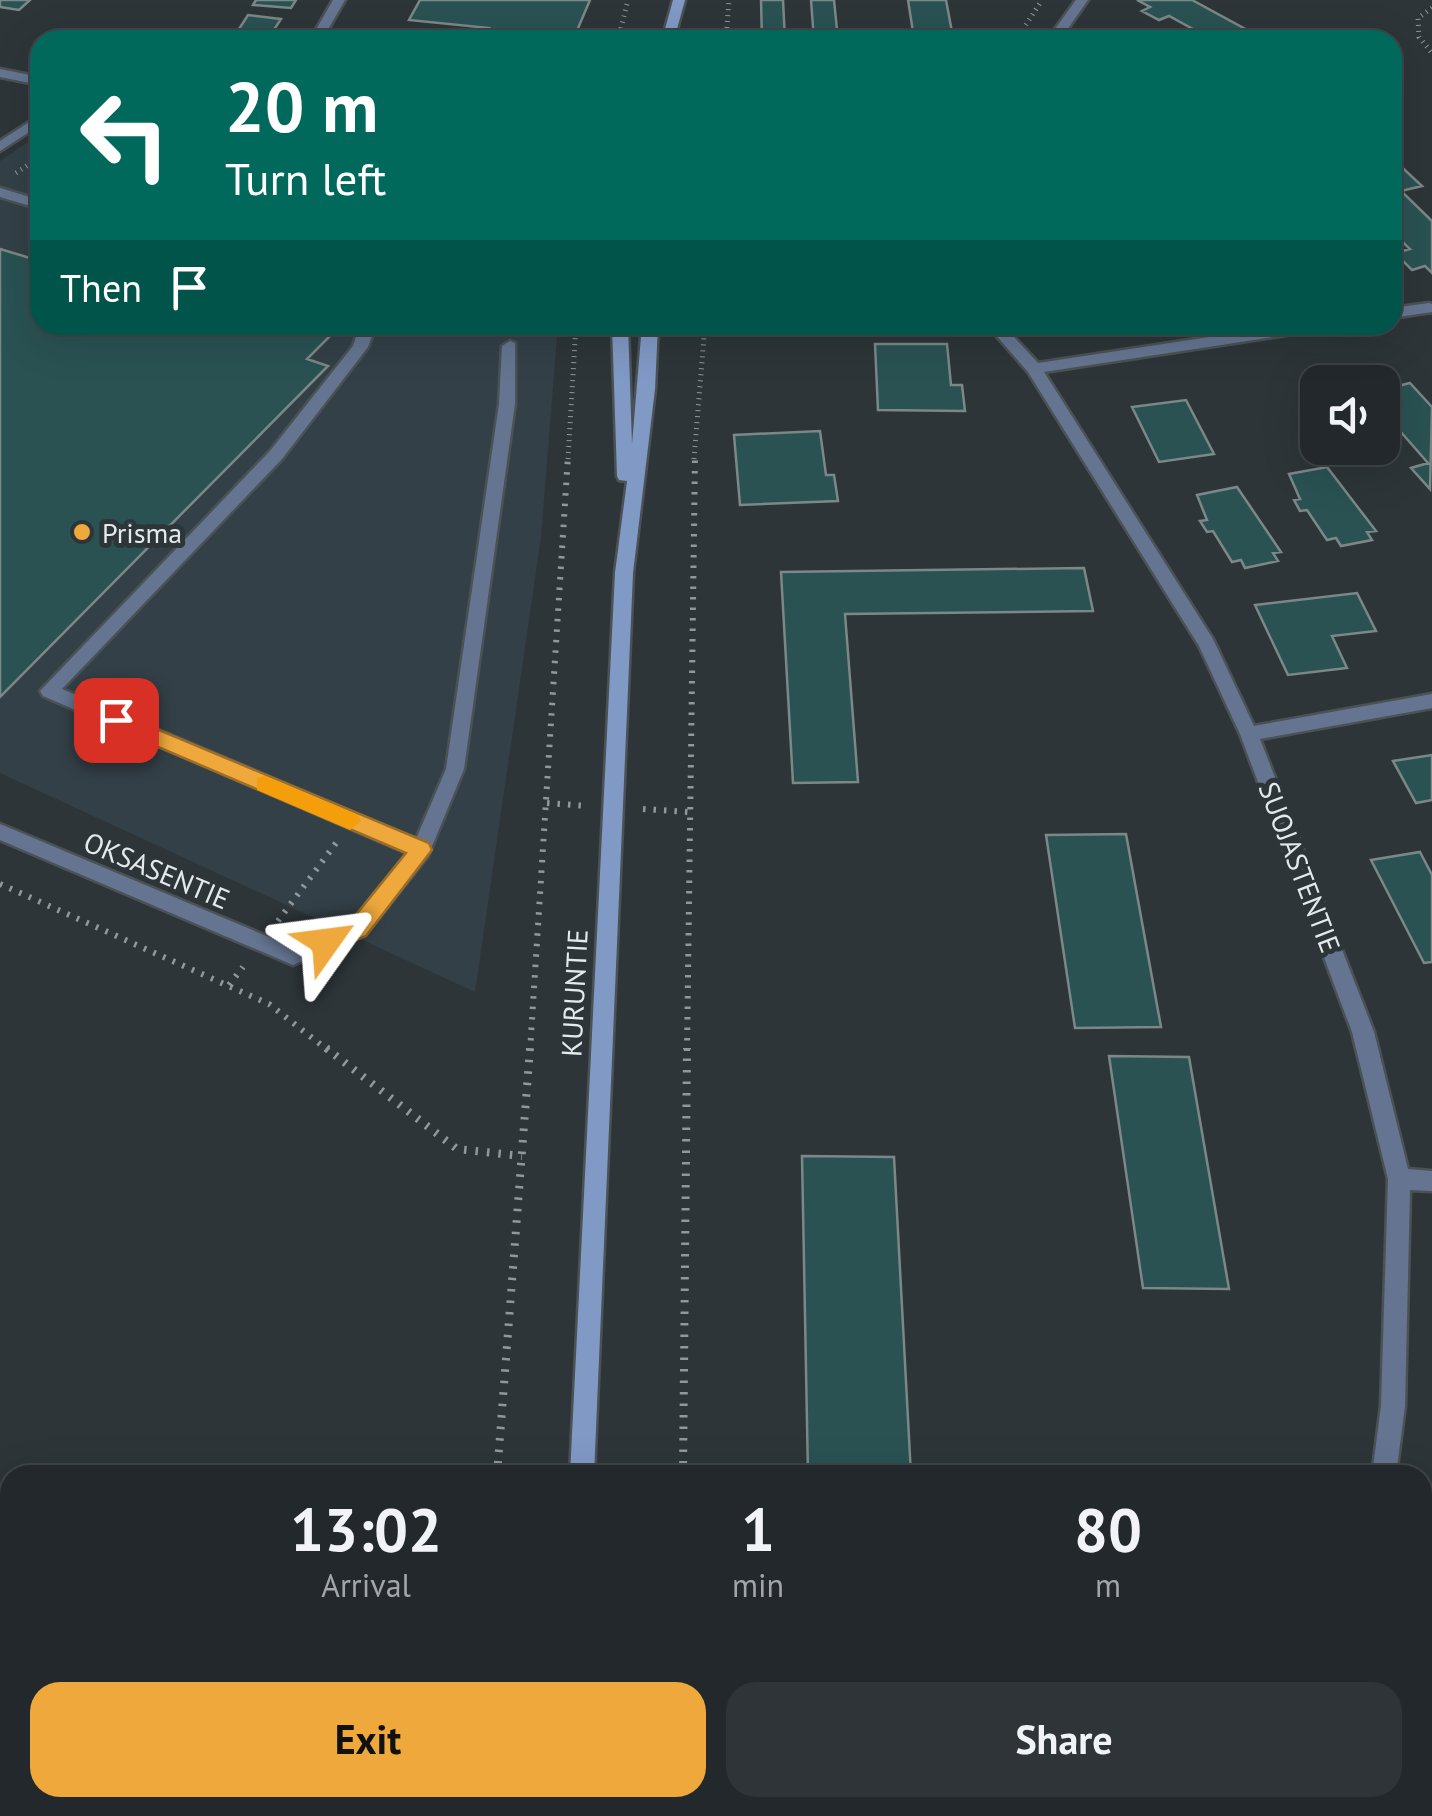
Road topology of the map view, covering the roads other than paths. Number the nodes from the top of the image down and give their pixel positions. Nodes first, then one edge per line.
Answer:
1 (338, 0) edge
2 (679, 0) edge
3 (1082, 0) edge
4 (322, 30) edge
5 (672, 30) edge
6 (1060, 30) edge
7 (0, 73) edge
8 (30, 79) edge
9 (30, 126) edge
10 (0, 148) edge
11 (0, 192) edge
12 (30, 202) edge
13 (1429, 308) dead end
14 (1402, 312) edge
15 (364, 335) edge
16 (620, 335) edge
17 (650, 335) edge
18 (1004, 335) edge
19 (1256, 335) edge
20 (510, 346) dead end
21 (1034, 370) junction
22 (628, 513) junction
23 (1432, 701) edge
24 (1248, 734) junction
25 (0, 832) edge
26 (421, 850) junction
27 (1399, 1179) junction
28 (1432, 1181) edge
29 (582, 1465) edge
30 (1385, 1465) edge

1 - 4 street
2 - 5 main road
3 - 6 street
7 - 8 street
9 - 10 street
11 - 12 street
13 - 14 street
15 - 26 street
16 - 22 main road, KURUNTIE
17 - 22 main road, KURUNTIE
18 - 21 street, SUOJASTENTIE
19 - 21 street
20 - 26 street
21 - 24 street, SUOJASTENTIE
22 - 29 main road, KURUNTIE
23 - 24 street
24 - 27 street, SUOJASTENTIE
25 - 26 street, OKSASENTIE
27 - 28 street
27 - 30 street, SUOJASTENTIE

